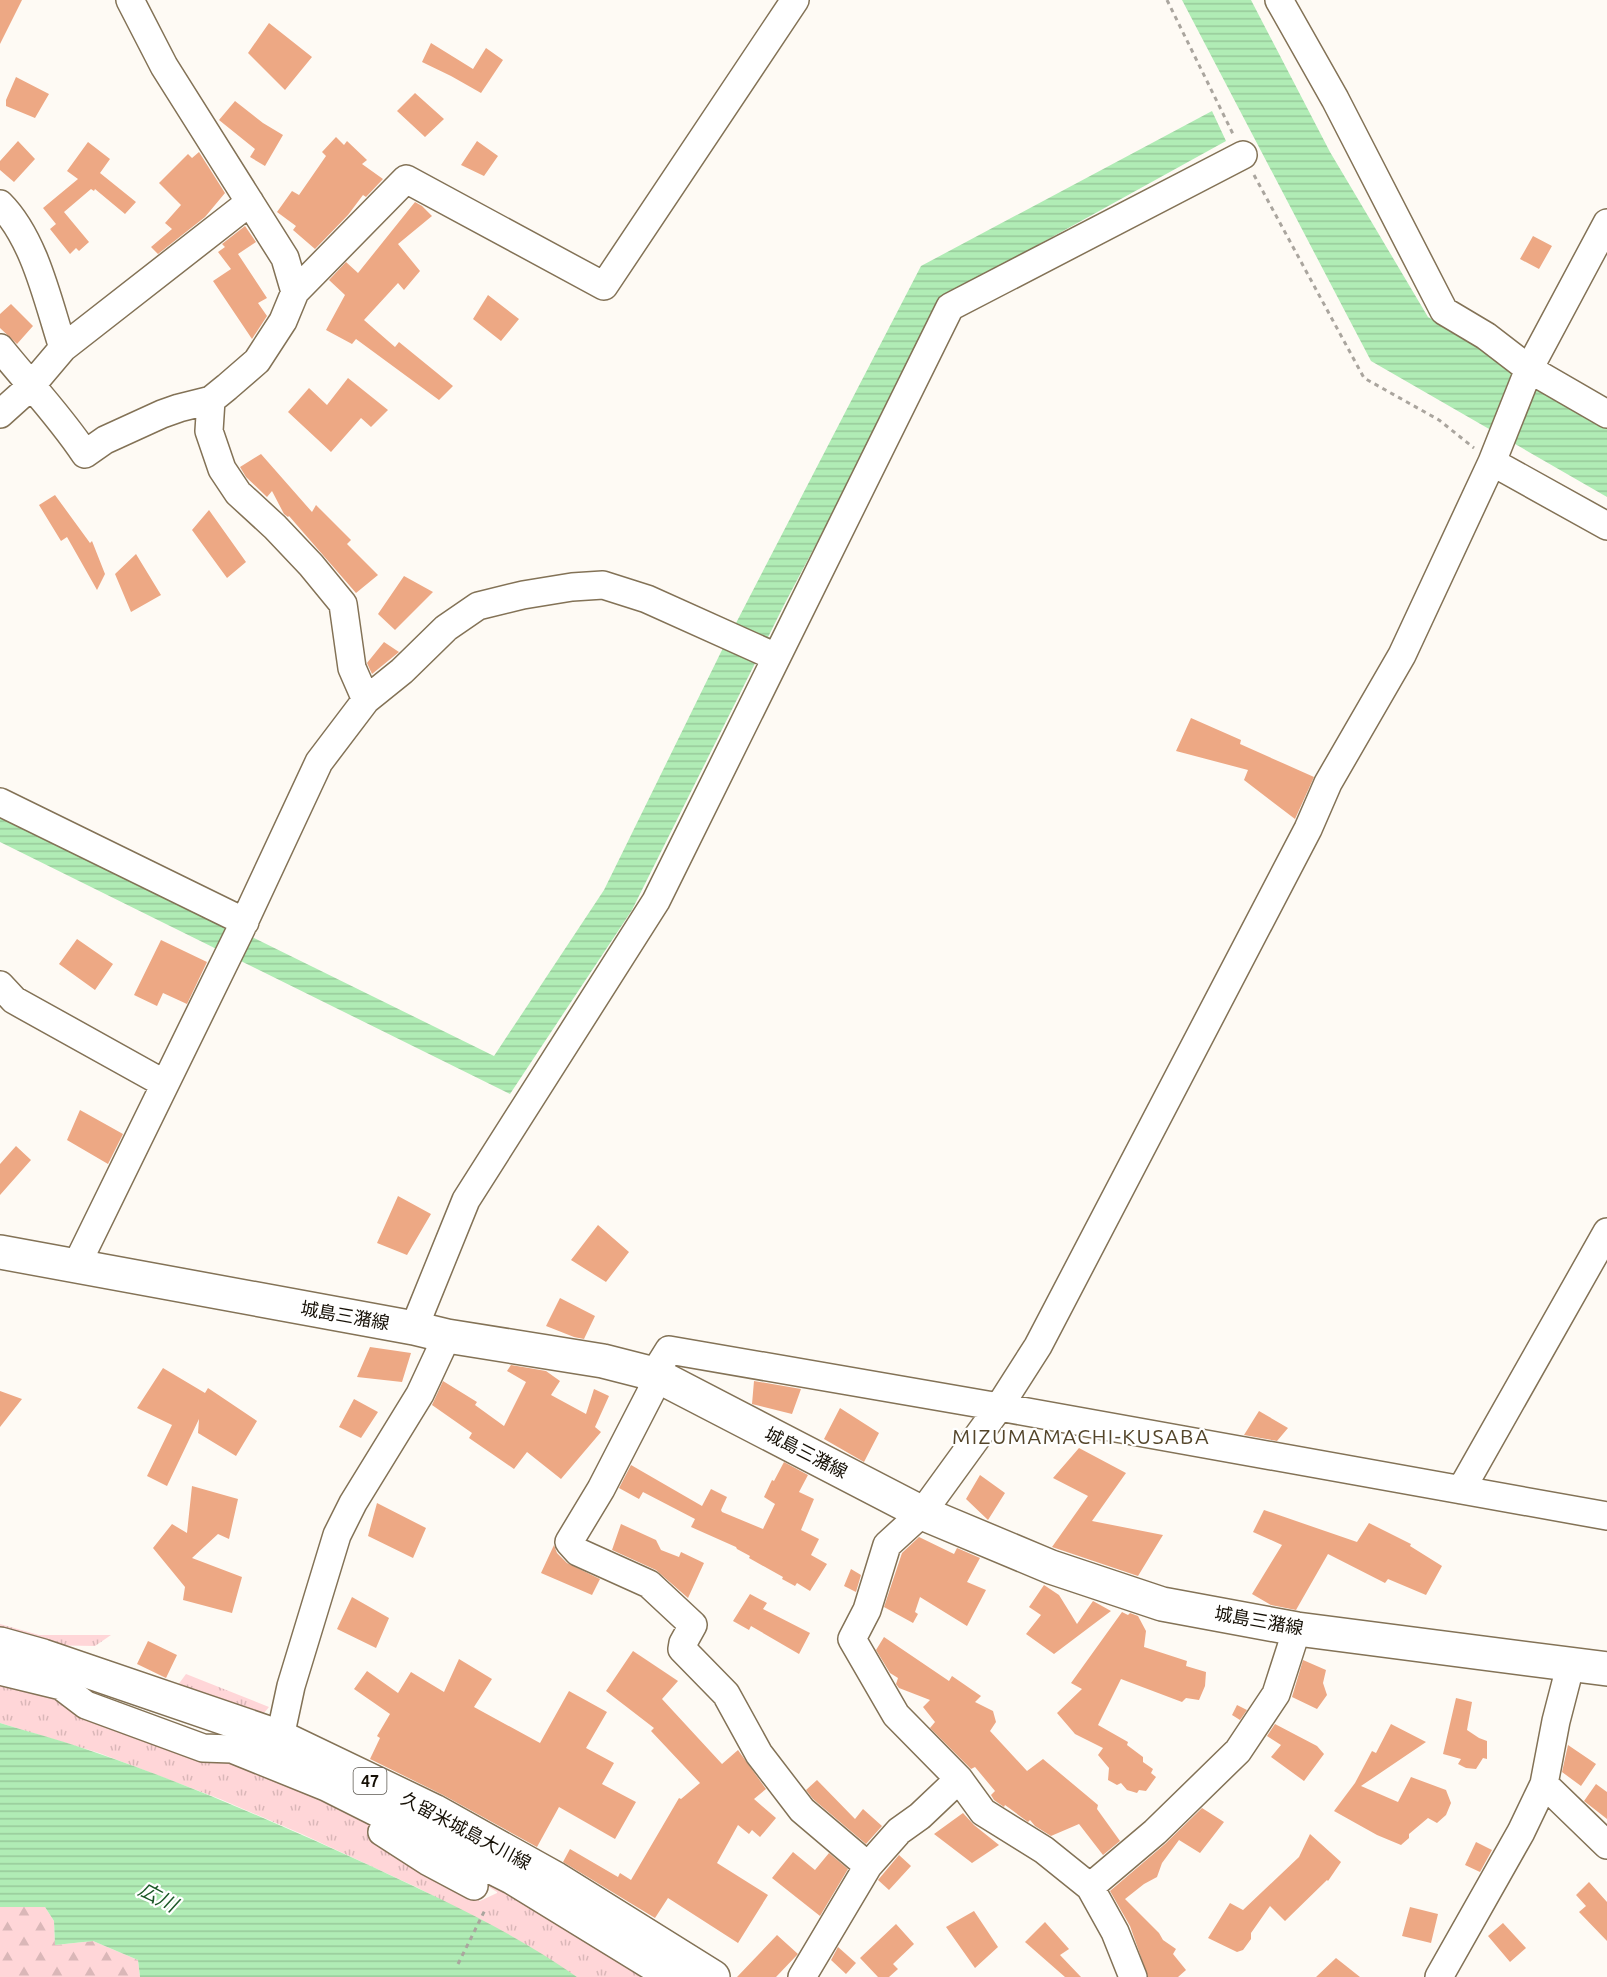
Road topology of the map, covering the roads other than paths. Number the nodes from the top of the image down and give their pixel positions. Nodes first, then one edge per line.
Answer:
1 (795, 0) edge
2 (1279, 0) edge
3 (139, 4) edge
4 (1243, 155) road end
5 (250, 202) junction
6 (0, 204) edge
7 (1607, 223) edge
8 (295, 292) junction
9 (0, 348) edge
10 (63, 348) junction
11 (1529, 369) junction
12 (30, 387) junction
13 (211, 400) junction
14 (0, 414) edge
15 (1607, 414) edge
16 (1492, 462) junction
17 (1607, 526) edge
18 (776, 657) junction
19 (366, 700) junction
20 (0, 802) edge
21 (243, 926) junction
22 (0, 985) edge
23 (165, 1084) junction
24 (1607, 1232) edge
25 (0, 1252) edge
26 (76, 1266) junction
27 (414, 1328) junction
28 (447, 1336) junction
29 (654, 1374) junction
30 (999, 1407) junction
31 (1461, 1491) junction
32 (922, 1513) junction
33 (1607, 1516) edge
34 (1297, 1629) junction
35 (0, 1644) edge
36 (1571, 1663) junction
37 (76, 1667) junction
38 (1607, 1669) edge
39 (0, 1671) edge
40 (234, 1721) junction
41 (148, 1723) junction
42 (280, 1737) junction
43 (959, 1779) junction
44 (1544, 1785) junction
45 (326, 1787) junction
46 (1607, 1845) edge
47 (868, 1866) junction
48 (1090, 1887) junction
49 (480, 1898) road end
50 (669, 1977) edge
51 (713, 1977) edge
52 (802, 1977) edge
53 (1133, 1977) edge
54 (1439, 1977) edge

1 - 8 street
2 - 11 street
3 - 5 street
4 - 18 street
5 - 8 street
5 - 10 street
6 - 10 street
7 - 11 street
8 - 13 street
9 - 12 street
10 - 12 street
11 - 15 street
11 - 16 street
12 - 13 street
12 - 14 street
13 - 19 street
16 - 17 street
16 - 30 street
18 - 19 street
18 - 27 street
19 - 21 street
20 - 21 street
21 - 23 street
22 - 23 street
23 - 26 street
24 - 31 street
25 - 26 main road, 城島三潴線
26 - 27 main road, 城島三潴線
27 - 28 main road, 城島三潴線
28 - 29 main road, 城島三潴線
28 - 42 street
29 - 30 street
29 - 32 main road, 城島三潴線
29 - 47 street
30 - 31 street
30 - 32 street
31 - 33 street
32 - 34 main road, 城島三潴線
32 - 43 street
34 - 36 main road, 城島三潴線
34 - 48 street
35 - 37 main road, 久留米城島大川線 / 47
36 - 38 main road, 城島三潴線
36 - 44 street
37 - 40 main road, 久留米城島大川線 / 47
37 - 41 street
39 - 41 street
40 - 41 street
40 - 42 main road, 久留米城島大川線 / 47
41 - 45 street
42 - 51 main road, 久留米城島大川線 / 47
43 - 47 street
43 - 48 street
44 - 46 street
44 - 54 street
45 - 49 street
45 - 50 street
47 - 52 street
48 - 53 street

